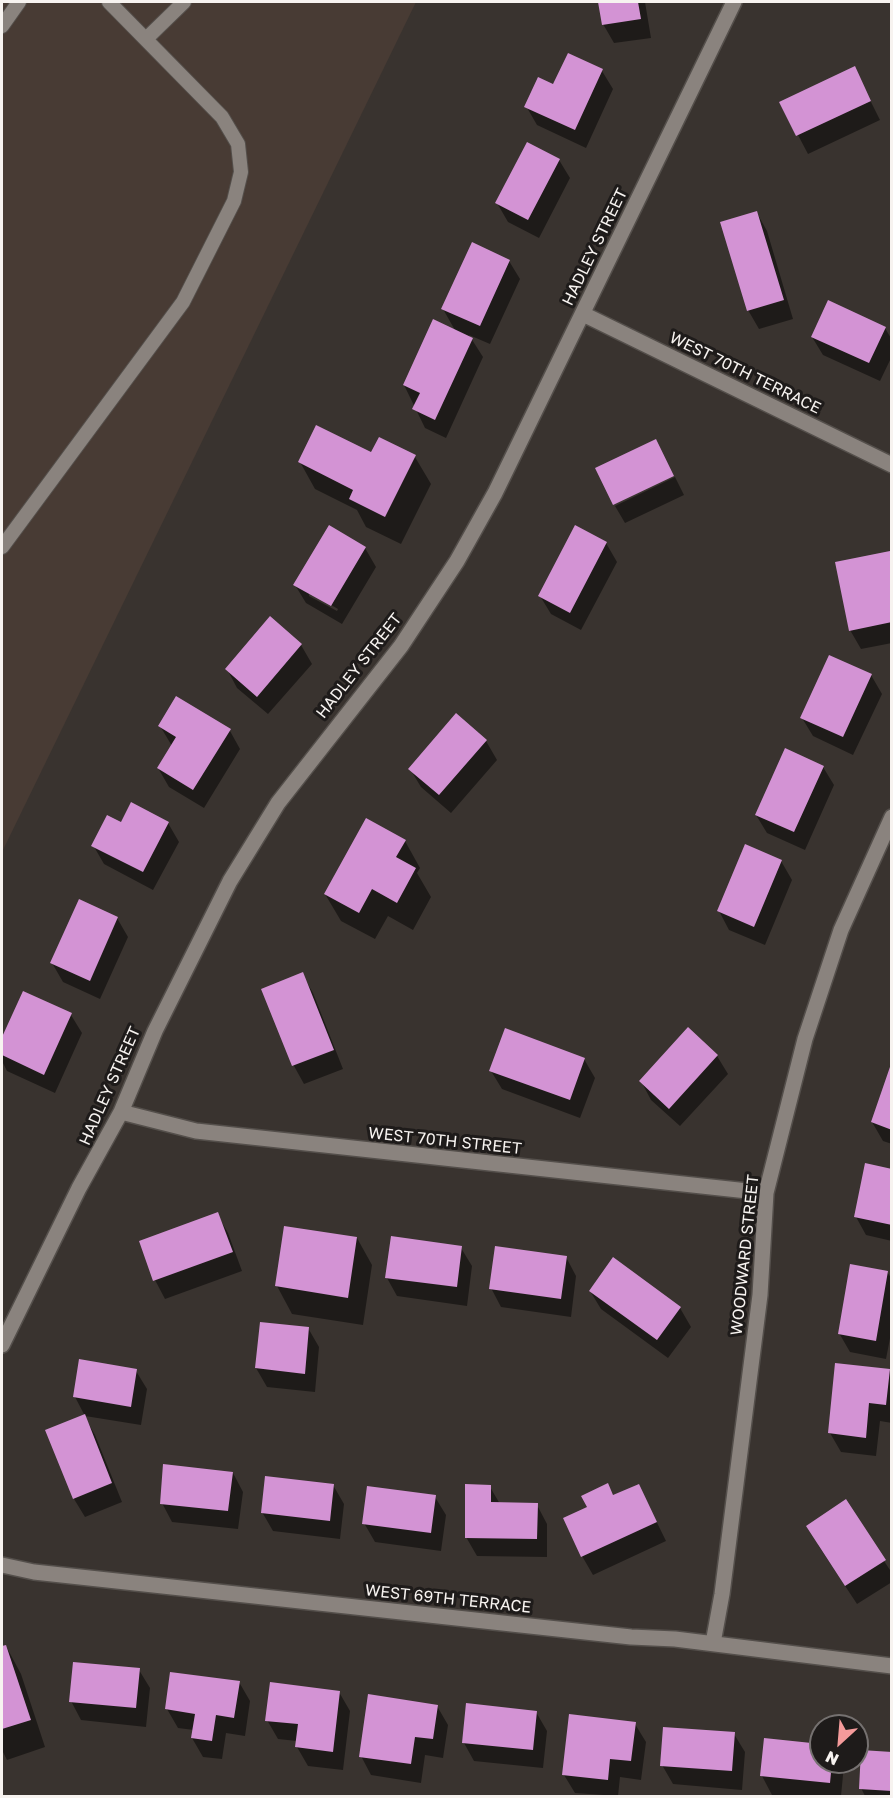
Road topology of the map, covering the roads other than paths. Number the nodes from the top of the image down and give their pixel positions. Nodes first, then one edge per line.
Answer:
1 (19, 2) edge
2 (109, 2) edge
3 (184, 2) edge
4 (734, 2) edge
5 (2, 26) edge
6 (147, 38) junction
7 (583, 314) junction
8 (891, 465) edge
9 (2, 547) edge
10 (891, 817) edge
11 (121, 1112) junction
12 (766, 1193) junction
13 (2, 1346) edge
14 (2, 1565) edge
15 (713, 1643) junction
16 (891, 1666) edge

1 - 5 lane
2 - 6 lane
3 - 6 lane
4 - 7 street, HADLEY STREET
6 - 9 lane
7 - 8 street, WEST 70TH TERRACE
7 - 11 street, HADLEY STREET
10 - 12 street, WOODWARD STREET
11 - 12 street, WEST 70TH STREET
11 - 13 street, HADLEY STREET
12 - 15 street, WOODWARD STREET
14 - 15 street, WEST 69TH TERRACE
15 - 16 street, WEST 69TH TERRACE

